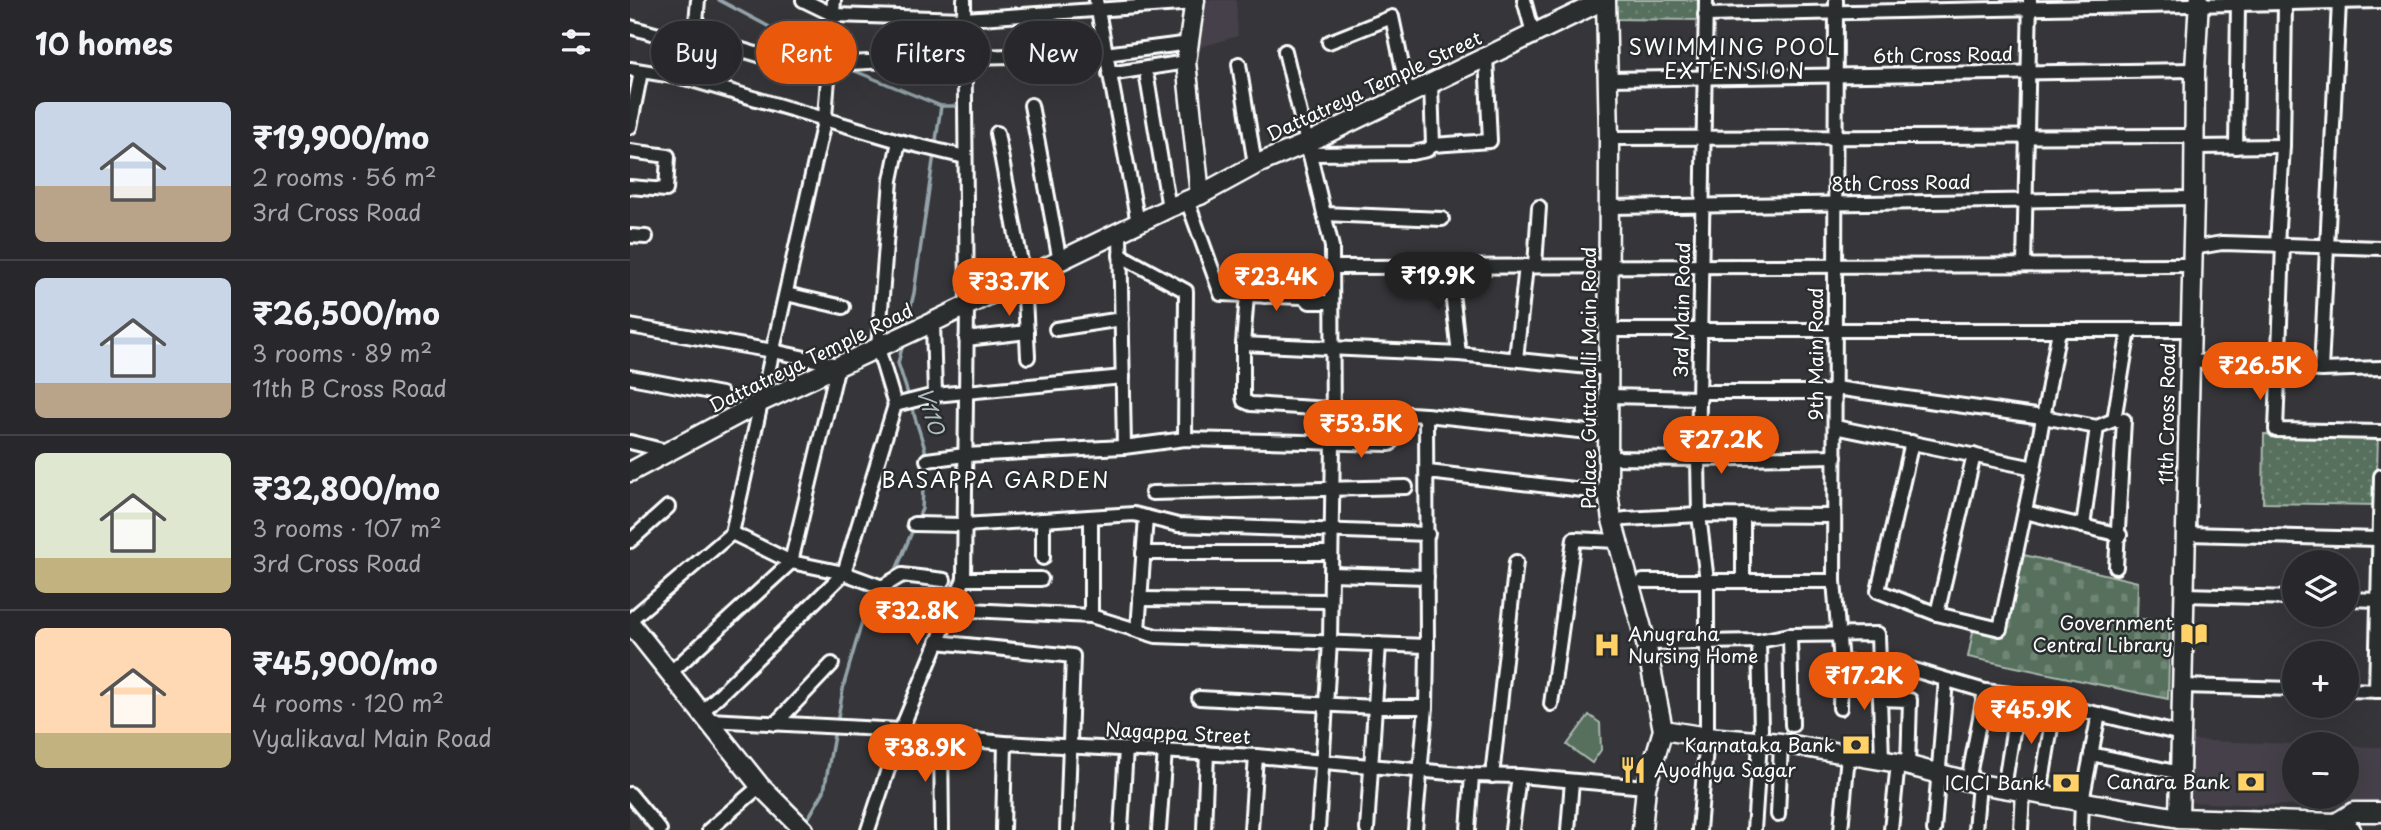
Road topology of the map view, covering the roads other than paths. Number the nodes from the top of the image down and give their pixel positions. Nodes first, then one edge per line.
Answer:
1 (698, 0) edge
2 (803, 0) edge
3 (834, 0) edge
4 (964, 0) edge
5 (1524, 0) edge
6 (1605, 0) edge
7 (1706, 0) edge
8 (1195, 1) edge
9 (2381, 1) edge
10 (2199, 2) edge
11 (2339, 2) junction
12 (2286, 3) junction
13 (2030, 4) edge
14 (2238, 4) junction
15 (1096, 5) edge
16 (1836, 6) edge
17 (834, 15) junction
18 (1705, 15) junction
19 (965, 19) junction
20 (696, 21) edge
21 (834, 21) edge
22 (630, 27) edge
23 (651, 31) edge
24 (1533, 33) junction
25 (1329, 42) dead end
26 (1190, 43) junction
27 (1284, 51) dead end
28 (1105, 54) junction
29 (990, 56) edge
30 (1486, 56) junction
31 (1186, 62) junction
32 (1239, 64) dead end
33 (635, 70) edge
34 (2195, 70) junction
35 (2028, 73) junction
36 (1109, 74) junction
37 (1836, 76) junction
38 (1147, 78) dead end
39 (1704, 78) junction
40 (1608, 79) junction
41 (1431, 83) junction
42 (707, 84) edge
43 (828, 84) edge
44 (965, 84) edge
45 (1408, 94) junction
46 (1031, 105) dead end
47 (825, 117) junction
48 (631, 119) edge
49 (997, 133) dead end
50 (2027, 136) junction
51 (1836, 137) junction
52 (1609, 138) junction
53 (1703, 138) junction
54 (899, 141) junction
55 (2194, 141) junction
56 (1433, 145) junction
57 (2283, 146) junction
58 (2236, 147) junction
59 (1308, 148) junction
60 (630, 151) edge
61 (965, 158) junction
62 (1255, 165) junction
63 (630, 187) edge
64 (1194, 198) junction
65 (2194, 198) junction
66 (2026, 200) junction
67 (1836, 204) junction
68 (1539, 206) dead end
69 (1703, 206) junction
70 (1609, 207) junction
71 (1169, 208) junction
72 (1324, 214) junction
73 (1442, 219) dead end
74 (1138, 223) junction
75 (1120, 233) junction
76 (630, 236) edge
77 (646, 237) dead end
78 (2280, 245) junction
79 (2328, 247) junction
80 (2381, 248) edge
81 (1120, 255) junction
82 (2192, 256) junction
83 (1060, 262) junction
84 (1531, 265) junction
85 (1609, 265) junction
86 (1702, 265) junction
87 (1835, 265) junction
88 (2024, 265) junction
89 (1449, 266) junction
90 (1332, 267) junction
91 (1260, 272) dead end
92 (1024, 278) junction
93 (786, 294) junction
94 (1247, 295) junction
95 (1265, 296) junction
96 (1332, 302) junction
97 (967, 306) junction
98 (843, 307) dead end
99 (1122, 319) junction
100 (933, 322) junction
101 (630, 326) edge
102 (1056, 330) dead end
103 (1609, 330) junction
104 (1701, 330) junction
105 (1835, 330) junction
106 (2059, 330) junction
107 (2129, 330) junction
108 (2190, 330) junction
109 (1027, 332) junction
110 (967, 339) junction
111 (1243, 344) junction
112 (1332, 346) junction
113 (878, 348) junction
114 (773, 351) junction
115 (1459, 354) junction
116 (1028, 357) dead end
117 (1516, 359) junction
118 (2190, 361) junction
119 (838, 365) junction
120 (2277, 367) junction
121 (2381, 368) edge
122 (1608, 369) junction
123 (2321, 370) junction
124 (630, 377) edge
125 (1123, 377) junction
126 (1835, 390) junction
127 (966, 391) junction
128 (721, 394) dead end
129 (934, 395) junction
130 (1700, 395) junction
131 (1608, 396) junction
132 (763, 401) junction
133 (895, 405) junction
134 (1333, 410) junction
135 (1426, 415) junction
136 (2043, 417) junction
137 (2114, 420) junction
138 (1835, 427) junction
139 (2097, 427) junction
140 (2381, 432) edge
141 (1608, 434) junction
142 (1185, 439) junction
143 (630, 442) edge
144 (1333, 442) junction
145 (1912, 442) junction
146 (1390, 444) dead end
147 (1124, 447) junction
148 (671, 452) junction
149 (965, 455) junction
150 (1973, 455) junction
151 (1835, 456) junction
152 (1607, 458) junction
153 (927, 460) dead end
154 (1698, 460) junction
155 (2034, 467) junction
156 (1428, 471) junction
157 (630, 472) edge
158 (2381, 476) edge
159 (1332, 487) junction
160 (1406, 487) dead end
161 (2381, 487) edge
162 (1152, 493) dead end
163 (1608, 493) junction
164 (668, 507) dead end
165 (2025, 512) junction
166 (1699, 515) junction
167 (1742, 515) junction
168 (1834, 516) junction
169 (1091, 517) junction
170 (1146, 517) junction
171 (1625, 519) dead end
172 (1043, 520) junction
173 (914, 524) dead end
174 (964, 525) junction
175 (2083, 526) junction
176 (1332, 529) junction
177 (732, 533) junction
178 (1428, 534) junction
179 (2186, 534) junction
180 (2120, 535) junction
181 (2379, 539) edge
182 (630, 541) edge
183 (1617, 541) junction
184 (1143, 553) junction
185 (1331, 553) junction
186 (1043, 558) dead end
187 (791, 562) junction
188 (1516, 562) dead end
189 (2380, 562) edge
190 (2116, 567) dead end
191 (844, 573) junction
192 (1331, 574) junction
193 (1427, 577) junction
194 (964, 579) junction
195 (1041, 579) dead end
196 (944, 580) dead end
197 (1643, 581) dead end
198 (1707, 581) junction
199 (1743, 581) junction
200 (1834, 581) junction
201 (2185, 595) junction
202 (2282, 598) edge
203 (1140, 599) junction
204 (2359, 599) edge
205 (2379, 600) junction
206 (1330, 601) junction
207 (950, 609) junction
208 (1937, 614) junction
209 (1091, 616) junction
210 (630, 622) edge
211 (2380, 624) edge
212 (1138, 630) junction
213 (1840, 634) junction
214 (1790, 635) junction
215 (1759, 641) junction
216 (937, 642) junction
217 (1329, 642) junction
218 (1706, 642) junction
219 (1646, 643) junction
220 (1379, 644) junction
221 (1427, 646) junction
222 (1841, 663) junction
223 (1880, 663) junction
224 (832, 664) dead end
225 (670, 673) junction
226 (1946, 680) junction
227 (2182, 686) junction
228 (2282, 689) edge
229 (2359, 690) edge
230 (1985, 691) junction
231 (2379, 691) edge
232 (2019, 695) junction
233 (1199, 698) dead end
234 (1880, 699) junction
235 (2054, 703) junction
236 (1325, 704) junction
237 (1551, 704) dead end
238 (1375, 707) junction
239 (1426, 707) junction
240 (1840, 708) dead end
241 (2099, 714) junction
242 (705, 716) junction
243 (775, 724) junction
244 (1792, 725) dead end
245 (901, 730) junction
246 (1663, 730) junction
247 (2181, 734) junction
248 (1760, 736) junction
249 (941, 737) junction
250 (1707, 737) junction
251 (1005, 743) junction
252 (1781, 743) junction
253 (1069, 748) junction
254 (1126, 749) junction
255 (1165, 751) junction
256 (1207, 753) junction
257 (2091, 754) junction
258 (1848, 755) junction
259 (1256, 756) junction
260 (1322, 761) junction
261 (1896, 763) junction
262 (1372, 765) junction
263 (1420, 769) junction
264 (2180, 773) junction
265 (1938, 774) junction
266 (1472, 775) junction
267 (1492, 776) junction
268 (1519, 776) junction
269 (1572, 781) junction
270 (1973, 782) junction
271 (760, 786) junction
272 (1646, 787) junction
273 (2004, 788) junction
274 (2031, 793) junction
275 (630, 794) edge
276 (2082, 801) junction
277 (2381, 812) edge
278 (1778, 815) dead end
279 (2179, 824) edge
280 (2344, 827) edge
281 (660, 830) edge
282 (709, 830) edge
283 (804, 830) edge
284 (868, 830) edge
285 (942, 830) edge
286 (1003, 830) edge
287 (1067, 830) edge
288 (1121, 830) edge
289 (1159, 830) edge
290 (1204, 830) edge
291 (1251, 830) edge
292 (1318, 830) edge
293 (1367, 830) edge
294 (1415, 830) edge
295 (1468, 830) edge
296 (1512, 830) edge
297 (1569, 830) edge
298 (1642, 830) edge
299 (1699, 830) edge
300 (1754, 830) edge
301 (1841, 830) edge
302 (1891, 830) edge
303 (1934, 830) edge
304 (1975, 830) edge
305 (2021, 830) edge
306 (2081, 830) edge

1 - 20 street
2 - 17 street
3 - 17 street
4 - 19 street
5 - 24 street
6 - 24 street, Dattatreya Temple Street
6 - 40 street, Palace Guttahalli Main Road
7 - 18 street, 3rd Main Road
8 - 15 street
8 - 26 street
9 - 11 street
10 - 13 street
10 - 14 street
10 - 34 street, 11th Cross Road
11 - 12 street
11 - 79 street
12 - 14 street
12 - 57 street
13 - 16 street
13 - 35 street
14 - 58 street
15 - 19 street
15 - 28 street
16 - 18 street
16 - 37 street, 9th Main Road
17 - 19 street
17 - 21 street
18 - 39 street, 3rd Main Road
22 - 23 street
24 - 30 street, Dattatreya Temple Street
25 - 45 street
26 - 28 street
26 - 31 street
27 - 59 street
28 - 29 street
28 - 36 street
30 - 41 street, Dattatreya Temple Street
30 - 56 street
31 - 36 street
31 - 64 street
32 - 62 street
33 - 48 street
34 - 35 street, 6th Cross Road
34 - 55 street, 11th Cross Road
35 - 37 street, 6th Cross Road
35 - 50 street
36 - 74 street
37 - 39 street, 6th Cross Road
37 - 51 street, 9th Main Road
38 - 71 street
39 - 40 street, 6th Cross Road
39 - 53 street, 3rd Main Road
40 - 52 street, Palace Guttahalli Main Road
41 - 45 street, Dattatreya Temple Street
41 - 56 street
42 - 47 street
43 - 47 street
44 - 61 street
45 - 59 street, Dattatreya Temple Street
46 - 83 street
47 - 54 street
47 - 93 street
49 - 92 street
50 - 51 street
50 - 55 street
50 - 66 street
51 - 53 street
51 - 67 street, 9th Main Road
52 - 53 street
52 - 70 street, Palace Guttahalli Main Road
53 - 69 street, 3rd Main Road
54 - 61 street
54 - 113 street
55 - 58 street
55 - 65 street, 11th Cross Road
56 - 59 street
57 - 58 street
57 - 78 street
59 - 62 street, Dattatreya Temple Street
59 - 72 street
60 - 63 street
61 - 97 street
62 - 64 street, Dattatreya Temple Street
64 - 71 street, Dattatreya Temple Road
64 - 94 street
65 - 66 street, 8th Cross Road
65 - 82 street, 11th Cross Road
66 - 67 street, 8th Cross Road
66 - 88 street
67 - 69 street, 8th Cross Road
67 - 87 street, 9th Main Road
68 - 84 street
69 - 70 street, 8th Cross Road
69 - 86 street, 3rd Main Road
70 - 85 street, Palace Guttahalli Main Road
71 - 74 street, Dattatreya Temple Road
72 - 73 street
72 - 90 street
74 - 75 street, Dattatreya Temple Road
75 - 81 street
75 - 83 street, Dattatreya Temple Road
76 - 77 street
78 - 79 street
78 - 82 street
78 - 120 street
79 - 80 street
79 - 123 street
81 - 99 street
81 - 142 street
82 - 88 street
82 - 108 street, 11th Cross Road
83 - 92 street, Dattatreya Temple Road
84 - 85 street
84 - 89 street
84 - 117 street
85 - 86 street
85 - 103 street, Palace Guttahalli Main Road
86 - 87 street
86 - 104 street, 3rd Main Road
87 - 88 street
87 - 105 street, 9th Main Road
89 - 90 street
89 - 115 street
90 - 96 street
91 - 95 street
92 - 97 street, Dattatreya Temple Road
92 - 109 street
93 - 98 street
93 - 114 street
94 - 95 street
94 - 111 street
95 - 96 street
96 - 112 street
97 - 100 street, Dattatreya Temple Road
97 - 110 street
99 - 102 street
99 - 125 street
100 - 113 street, Dattatreya Temple Road
100 - 129 street
101 - 114 street
103 - 104 street
103 - 122 street, Palace Guttahalli Main Road
104 - 105 street
104 - 130 street, 3rd Main Road
105 - 106 street
105 - 126 street, 9th Main Road
106 - 107 street
106 - 136 street
107 - 108 street
107 - 137 street
108 - 118 street, 11th Cross Road
109 - 110 street
109 - 116 street
110 - 127 street
111 - 112 street
111 - 134 street
112 - 115 street
112 - 134 street
113 - 119 street, Dattatreya Temple Road
113 - 133 street
114 - 119 street
114 - 132 street
115 - 117 street
117 - 122 street
118 - 120 street
118 - 179 street, 11th Cross Road
119 - 132 street, Dattatreya Temple Road
119 - 187 street
120 - 123 street
120 - 140 street
121 - 123 street
122 - 131 street, Palace Guttahalli Main Road
124 - 128 street
125 - 127 street
125 - 147 street
126 - 130 street
126 - 136 street
126 - 138 street, 9th Main Road
127 - 129 street
127 - 149 street
129 - 133 street
130 - 131 street
130 - 154 street, 3rd Main Road
131 - 141 street, Palace Guttahalli Main Road
132 - 148 street, Dattatreya Temple Road
132 - 177 street
133 - 191 street
134 - 135 street
134 - 144 street
135 - 141 street
135 - 156 street
136 - 139 street
136 - 155 street
137 - 139 street
137 - 180 street
138 - 145 street
138 - 151 street, 9th Main Road
139 - 175 street
141 - 152 street, Palace Guttahalli Main Road
142 - 144 street
142 - 147 street
143 - 148 street
144 - 146 street
144 - 159 street
145 - 150 street
145 - 208 street
147 - 149 street
148 - 157 street, Dattatreya Temple Road
149 - 153 street
149 - 174 street
150 - 155 street
150 - 208 street
151 - 154 street
151 - 168 street, 9th Main Road
152 - 154 street
152 - 163 street, Palace Guttahalli Main Road
154 - 166 street, 3rd Main Road
155 - 165 street
156 - 163 street
156 - 178 street
158 - 161 street
159 - 160 street
159 - 162 street
159 - 176 street
161 - 181 street
163 - 183 street, Palace Guttahalli Main Road
164 - 182 street
165 - 175 street
165 - 208 street
166 - 167 street
166 - 171 street
166 - 198 street, 3rd Main Road
167 - 168 street
167 - 199 street
168 - 200 street, 9th Main Road
169 - 170 street
169 - 172 street
169 - 209 street
170 - 176 street
170 - 184 street
172 - 174 street
172 - 186 street
173 - 174 street
174 - 194 street
175 - 180 street
176 - 178 street
176 - 185 street
177 - 187 street
177 - 210 street
178 - 193 street
179 - 181 street
179 - 201 street, 11th Cross Road
180 - 190 street
181 - 189 street
183 - 219 street, Palace Guttahalli Main Road
183 - 237 street
184 - 185 street
184 - 203 street
185 - 192 street
187 - 191 street
187 - 225 street
188 - 267 street
189 - 205 street
191 - 196 street
191 - 242 street
192 - 193 street
192 - 206 street
193 - 221 street
194 - 195 street
194 - 207 street
197 - 198 street
198 - 199 street
198 - 218 street, 3rd Main Road
199 - 200 street
200 - 213 street, 9th Main Road
201 - 202 street
201 - 227 street, 11th Cross Road
203 - 206 street
203 - 212 street
204 - 205 street
205 - 211 street
206 - 217 street
207 - 209 street
207 - 216 street
209 - 212 street
210 - 225 street
211 - 231 street
212 - 217 street
213 - 214 street
213 - 222 street, 9th Main Road
213 - 223 street
214 - 215 street
214 - 244 street
215 - 218 street
215 - 248 street
216 - 245 street
216 - 253 street
217 - 220 street
217 - 236 street
218 - 219 street
218 - 250 street, 3rd Main Road
219 - 246 street, Palace Guttahalli Main Road
220 - 221 street
220 - 238 street
221 - 239 street
222 - 223 street
222 - 240 street, 9th Main Road
223 - 226 street
223 - 234 street
224 - 243 street
225 - 242 street
226 - 230 street
226 - 265 street
227 - 228 street
227 - 247 street, 11th Cross Road
229 - 231 street
230 - 232 street
230 - 270 street
232 - 235 street
232 - 273 street
233 - 236 street
234 - 261 street
234 - 261 street
235 - 241 street
235 - 274 street
236 - 238 street
236 - 260 street
238 - 239 street
238 - 262 street
239 - 263 street
241 - 247 street
241 - 257 street
242 - 243 street, Nagappa Street
242 - 271 street
243 - 245 street, Nagappa Street
245 - 249 street, Nagappa Street
245 - 284 street
246 - 250 street
246 - 272 street, Palace Guttahalli Main Road
247 - 264 street, 11th Cross Road
248 - 250 street
248 - 252 street
248 - 300 street
249 - 251 street, Nagappa Street
249 - 285 street
250 - 299 street, 3rd Main Road
251 - 253 street, Nagappa Street
251 - 286 street
252 - 258 street
252 - 278 street
253 - 254 street, Nagappa Street
253 - 287 street
254 - 255 street, Nagappa Street
254 - 288 street
255 - 256 street, Nagappa Street
255 - 289 street
256 - 259 street, Nagappa Street
256 - 290 street
257 - 264 street
257 - 276 street
258 - 261 street
258 - 301 street
259 - 260 street, Nagappa Street
259 - 291 street
260 - 262 street, Nagappa Street
260 - 292 street
261 - 265 street
261 - 302 street
262 - 263 street, Nagappa Street
262 - 293 street
263 - 266 street, Nagappa Street
263 - 294 street
264 - 279 street, 11th Cross Road
265 - 270 street
265 - 303 street
266 - 267 street, Nagappa Street
266 - 295 street
267 - 268 street, Nagappa Street
268 - 269 street, Nagappa Street
268 - 296 street
269 - 272 street, Nagappa Street
269 - 297 street
270 - 273 street
270 - 304 street
271 - 282 street
271 - 283 street
272 - 298 street, Palace Guttahalli Main Road
273 - 274 street
274 - 276 street
274 - 305 street
275 - 281 street
276 - 279 street
276 - 306 street
277 - 280 street
279 - 280 street

